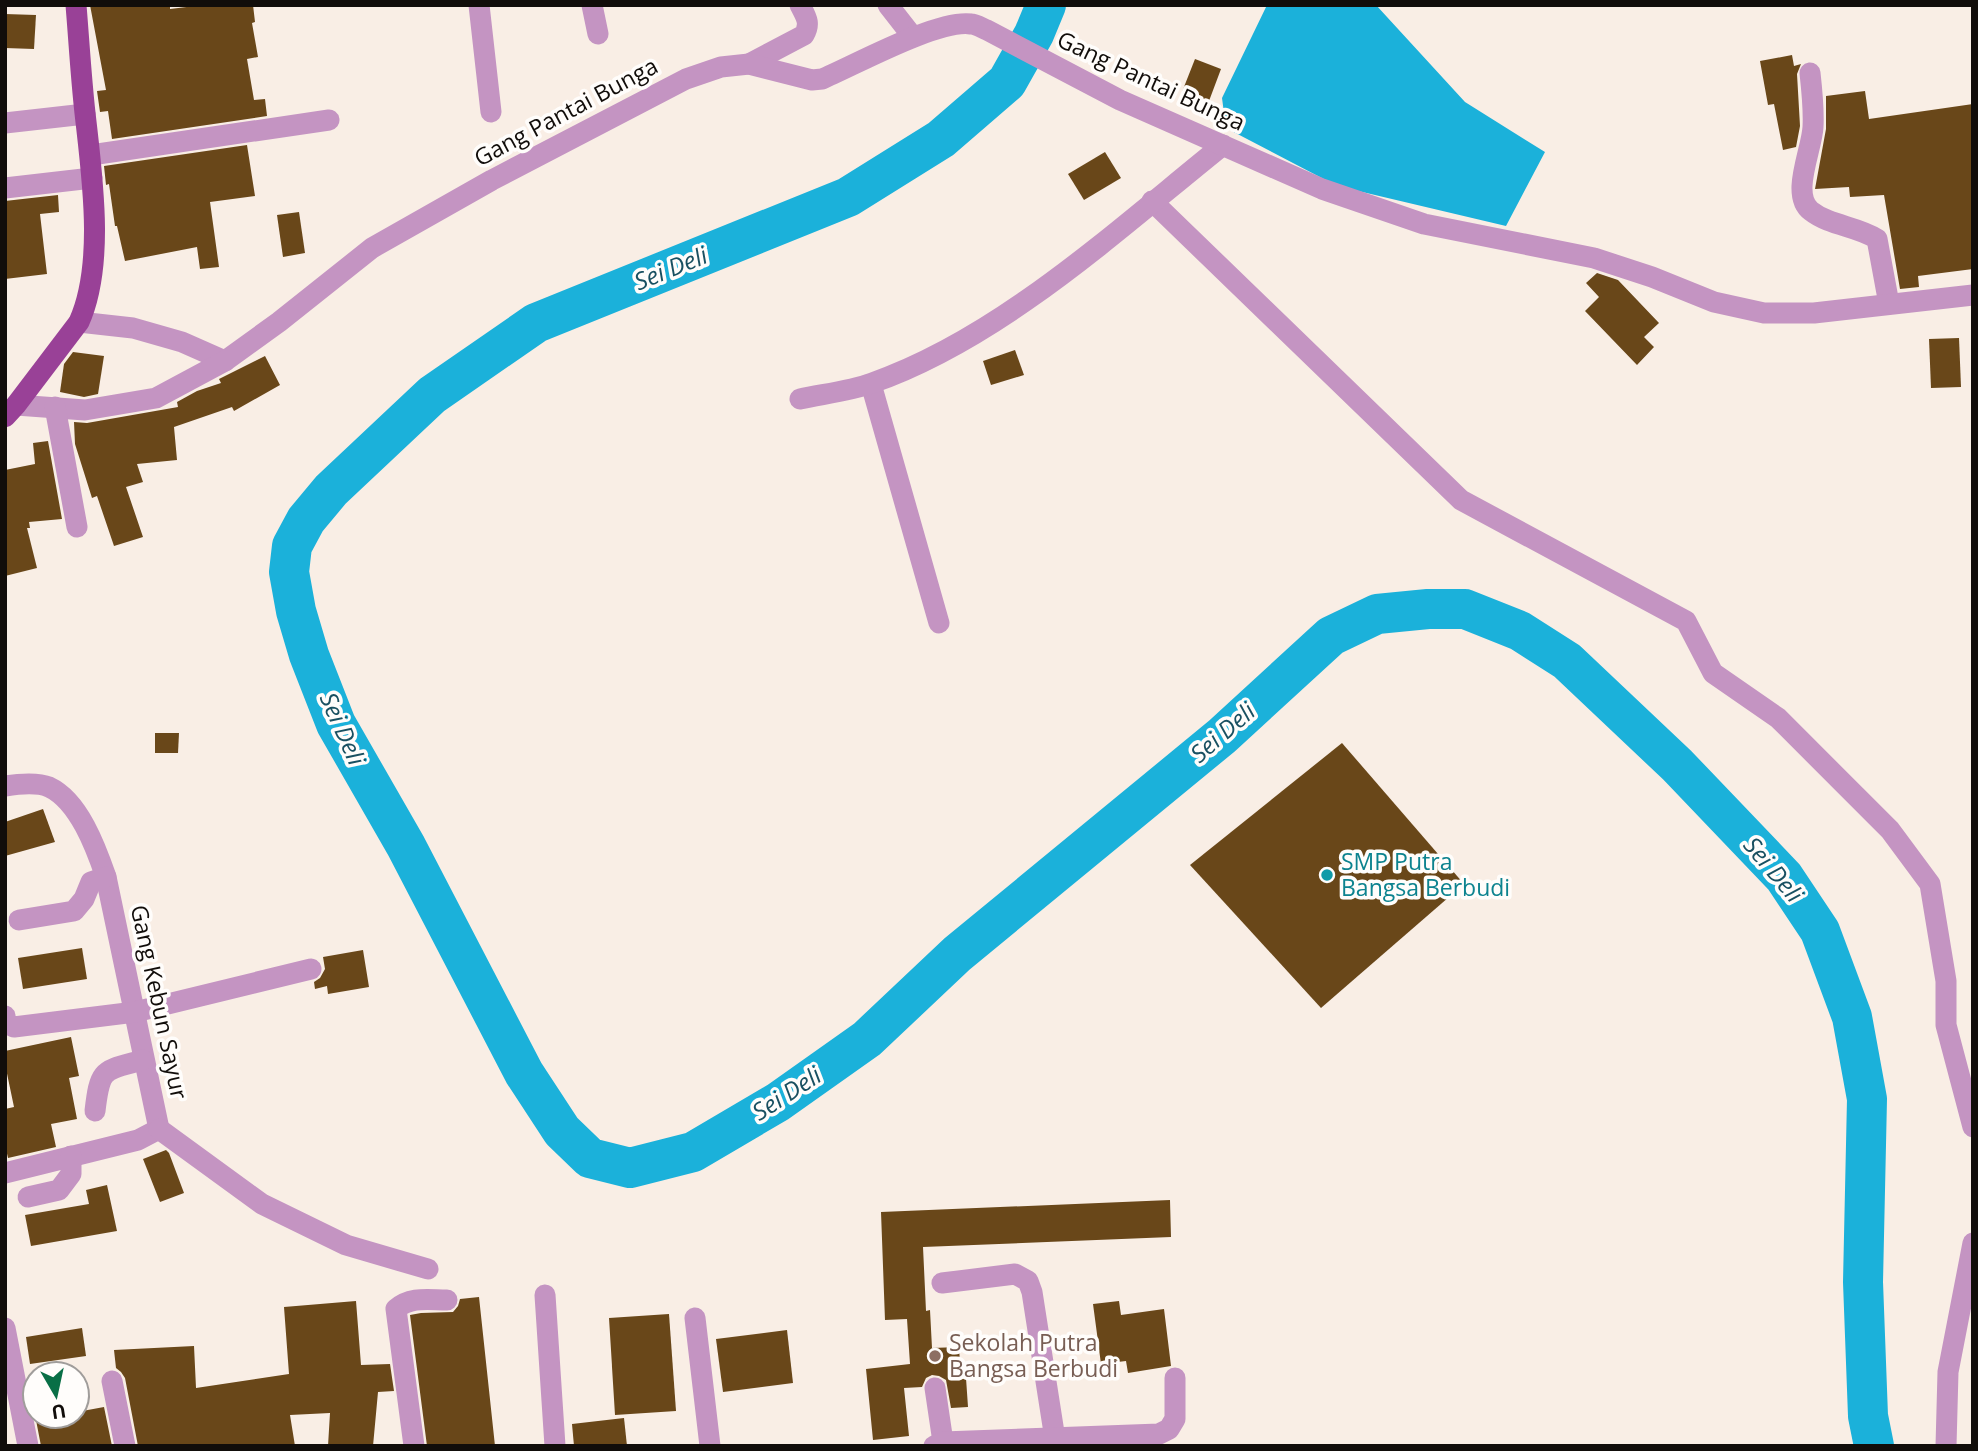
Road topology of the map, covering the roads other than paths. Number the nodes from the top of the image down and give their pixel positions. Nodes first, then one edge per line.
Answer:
1 (76, 5) edge
2 (479, 5) edge
3 (592, 5) edge
4 (800, 5) edge
5 (888, 5) edge
6 (962, 15) edge
7 (598, 34) dead end
8 (913, 37) junction
9 (749, 64) junction
10 (1810, 73) dead end
11 (491, 112) dead end
12 (85, 114) junction
13 (329, 120) dead end
14 (5, 123) edge
15 (1223, 145) junction
16 (91, 155) junction
17 (92, 178) junction
18 (5, 188) edge
19 (1152, 201) junction
20 (1973, 295) edge
21 (1889, 304) junction
22 (79, 322) junction
23 (225, 361) junction
24 (871, 383) junction
25 (800, 398) dead end
26 (55, 407) junction
27 (11, 411) edge
28 (78, 527) dead end
29 (939, 623) dead end
30 (5, 786) edge
31 (106, 877) junction
32 (19, 920) dead end
33 (311, 969) dead end
34 (135, 1012) junction
35 (5, 1016) edge
36 (143, 1060) junction
37 (95, 1111) dead end
38 (1973, 1127) edge
39 (159, 1129) junction
40 (71, 1156) junction
41 (5, 1173) edge
42 (28, 1197) dead end
43 (1973, 1243) edge
44 (428, 1269) dead end
45 (942, 1283) dead end
46 (545, 1295) dead end
47 (447, 1300) dead end
48 (695, 1318) dead end
49 (5, 1328) edge
50 (1175, 1378) dead end
51 (112, 1381) dead end
52 (935, 1388) dead end
53 (12, 1398) edge
54 (1055, 1439) junction
55 (939, 1444) edge
56 (29, 1446) edge
57 (125, 1446) edge
58 (414, 1446) edge
59 (555, 1446) edge
60 (710, 1446) edge
61 (1946, 1446) edge

1 - 12 main road
2 - 11 street
3 - 7 street
4 - 9 street
5 - 8 street
6 - 8 street, Gang Pantai Bunga
6 - 15 street, Gang Pantai Bunga
8 - 9 street, Gang Pantai Bunga
9 - 23 street, Gang Pantai Bunga
10 - 21 street
12 - 14 street
12 - 16 main road
13 - 16 street
15 - 19 street
15 - 21 street, Gang Pantai Bunga
16 - 17 main road
17 - 18 street
17 - 22 main road
19 - 24 street
19 - 38 street
20 - 21 street, Gang Pantai Bunga
22 - 23 street
22 - 27 main road
23 - 26 street, Gang Pantai Bunga
24 - 25 street
24 - 29 street
26 - 27 street, Gang Pantai Bunga
26 - 28 street
30 - 31 street, Gang Kebun Sayur
31 - 32 street
31 - 34 street, Gang Kebun Sayur
33 - 34 street
34 - 35 street
34 - 36 street, Gang Kebun Sayur
36 - 37 street
36 - 39 street, Gang Kebun Sayur
39 - 40 street, Gang Kebun Sayur
39 - 44 street
40 - 41 street, Gang Kebun Sayur
40 - 42 street
43 - 61 street
45 - 54 street
46 - 59 street
47 - 58 street
48 - 60 street
49 - 53 street
50 - 54 street
51 - 57 street
52 - 55 street
53 - 56 street
54 - 55 street

